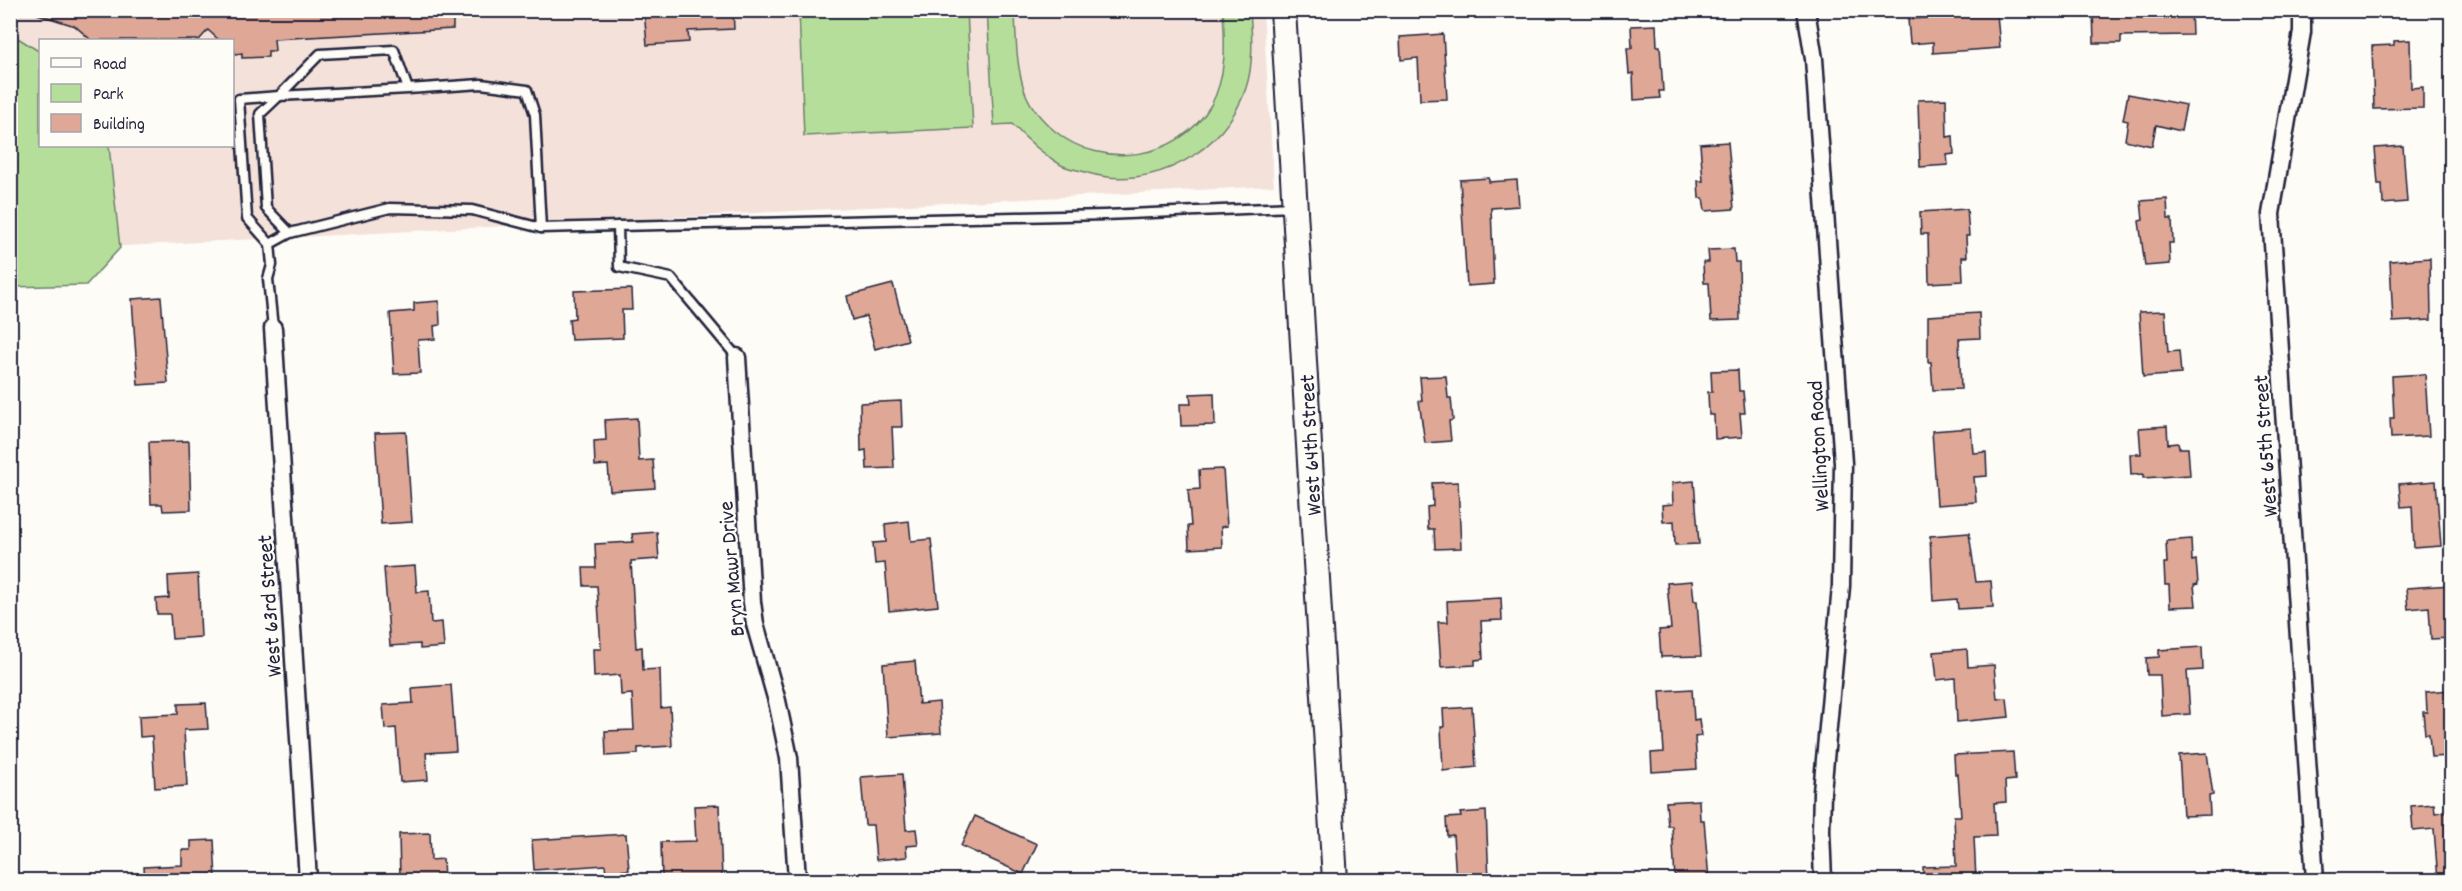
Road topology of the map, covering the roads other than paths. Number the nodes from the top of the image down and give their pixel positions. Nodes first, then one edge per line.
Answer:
1 (1283, 10) edge
2 (1806, 10) edge
3 (2302, 10) edge
4 (408, 89) junction
5 (279, 96) junction
6 (1295, 207) junction
7 (618, 226) junction
8 (540, 228) junction
9 (290, 233) junction
10 (270, 244) junction
11 (273, 328) joint
12 (737, 357) joint
13 (308, 880) edge
14 (796, 880) edge
15 (1335, 880) edge
16 (1823, 880) edge
17 (2314, 880) edge

1 - 6 street, West 64th Street
2 - 16 street, Wellington Road
3 - 17 street, West 65th Street
4 - 5 lane
4 - 5 lane
4 - 8 lane
5 - 9 lane
5 - 10 lane
6 - 7 lane
6 - 15 street, West 64th Street
7 - 8 lane
7 - 12 lane
8 - 9 lane
9 - 10 lane
10 - 11 lane
11 - 13 street, West 63rd Street
12 - 14 street, Bryn Mawr Drive

